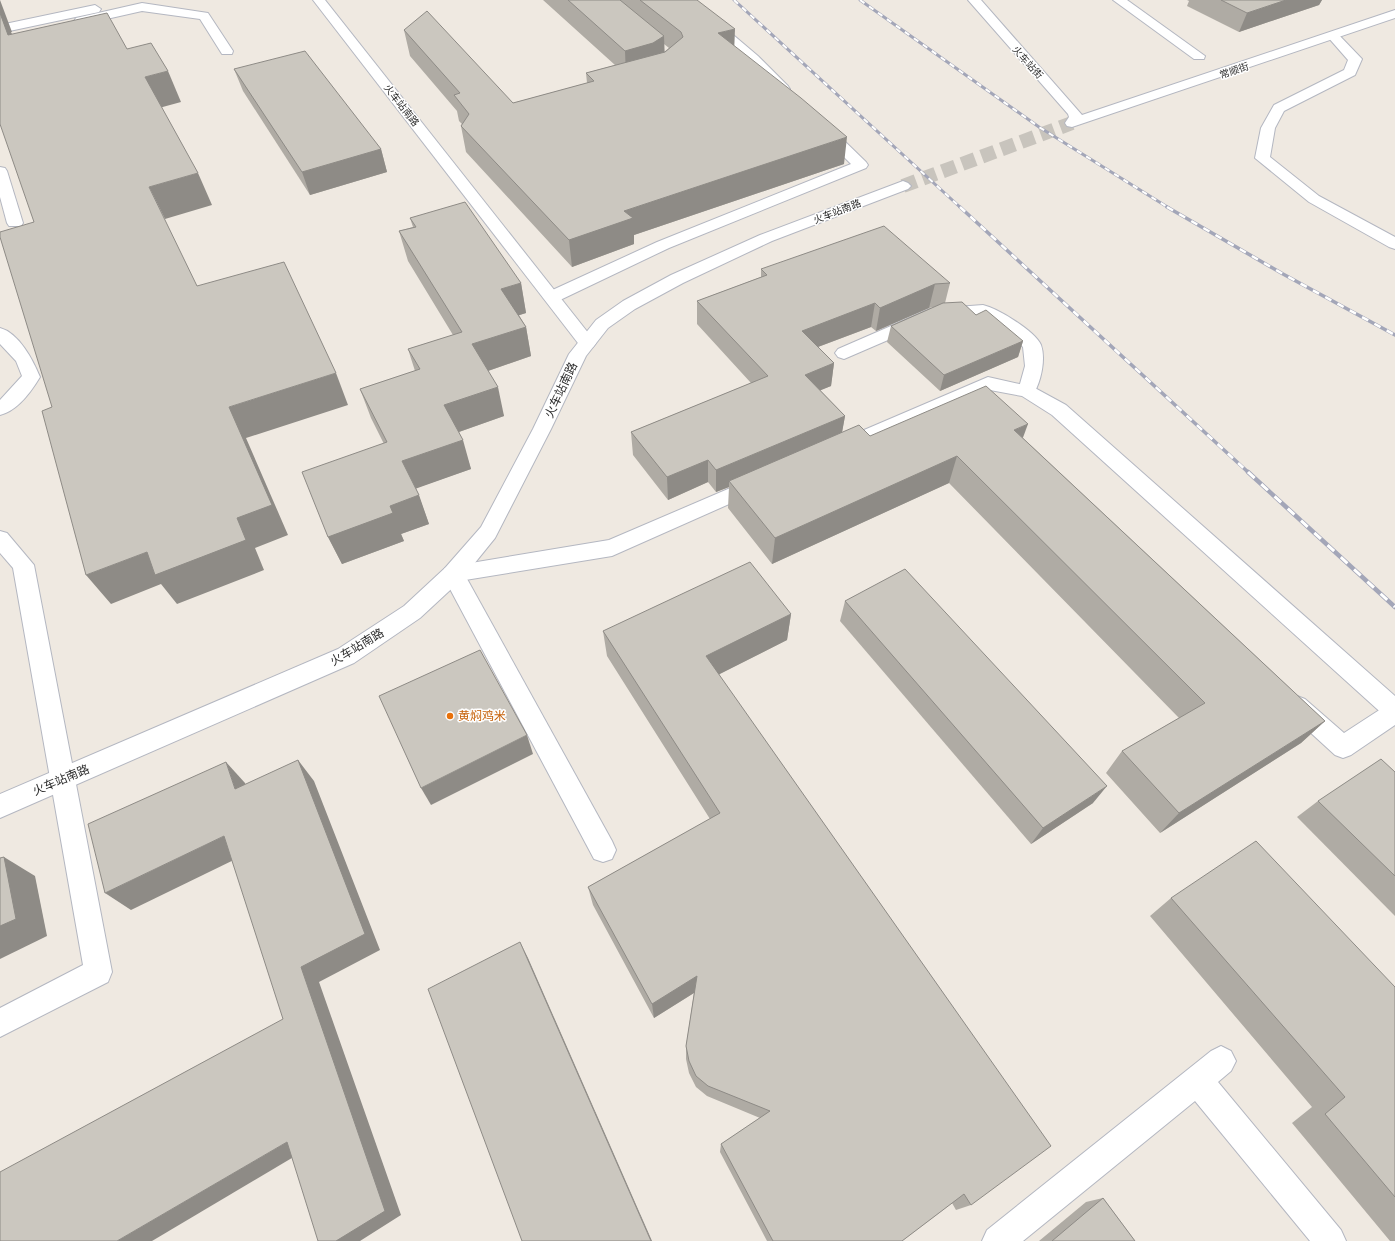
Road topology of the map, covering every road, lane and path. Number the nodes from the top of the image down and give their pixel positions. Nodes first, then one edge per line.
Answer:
1 (136, 0) edge
2 (319, 0) edge
3 (685, 0) edge
4 (974, 0) edge
5 (1119, 0) edge
6 (1395, 14) edge
7 (0, 29) edge
8 (1333, 36) junction
9 (0, 40) edge
10 (227, 51) dead end
11 (1199, 56) dead end
12 (792, 98) edge
13 (815, 120) edge
14 (1072, 123) joint
15 (0, 171) edge
16 (903, 186) tunnel mouth
17 (14, 223) dead end
18 (1395, 244) edge
19 (552, 297) junction
20 (0, 334) edge
21 (587, 343) junction
22 (844, 353) dead end
23 (1027, 391) junction
24 (0, 409) edge
25 (829, 453) edge
26 (771, 478) edge
27 (0, 539) edge
28 (453, 574) junction
29 (1284, 694) edge
30 (1395, 712) edge
31 (62, 780) junction
32 (0, 806) edge
33 (603, 850) dead end
34 (0, 1024) edge
35 (1222, 1061) dead end
36 (1198, 1081) junction
37 (998, 1241) edge
38 (1330, 1241) edge

1 - 7 main road
2 - 19 main road, 火车站南路
3 - 12 main road
4 - 14 main road, 火车站街
5 - 11 main road
6 - 8 main road, 常顺街
8 - 14 main road, 常顺街
8 - 18 main road
9 - 10 main road
13 - 19 main road
15 - 17 main road
16 - 21 main road, 火车站南路
19 - 21 main road, 火车站南路
20 - 24 main road
21 - 28 main road, 火车站南路
22 - 23 main road
23 - 25 main road
23 - 30 main road
26 - 28 main road
27 - 31 main road
28 - 31 main road, 火车站南路
28 - 33 main road
29 - 30 main road
31 - 32 main road, 火车站南路
31 - 34 main road
35 - 36 main road
36 - 37 main road
36 - 38 main road

